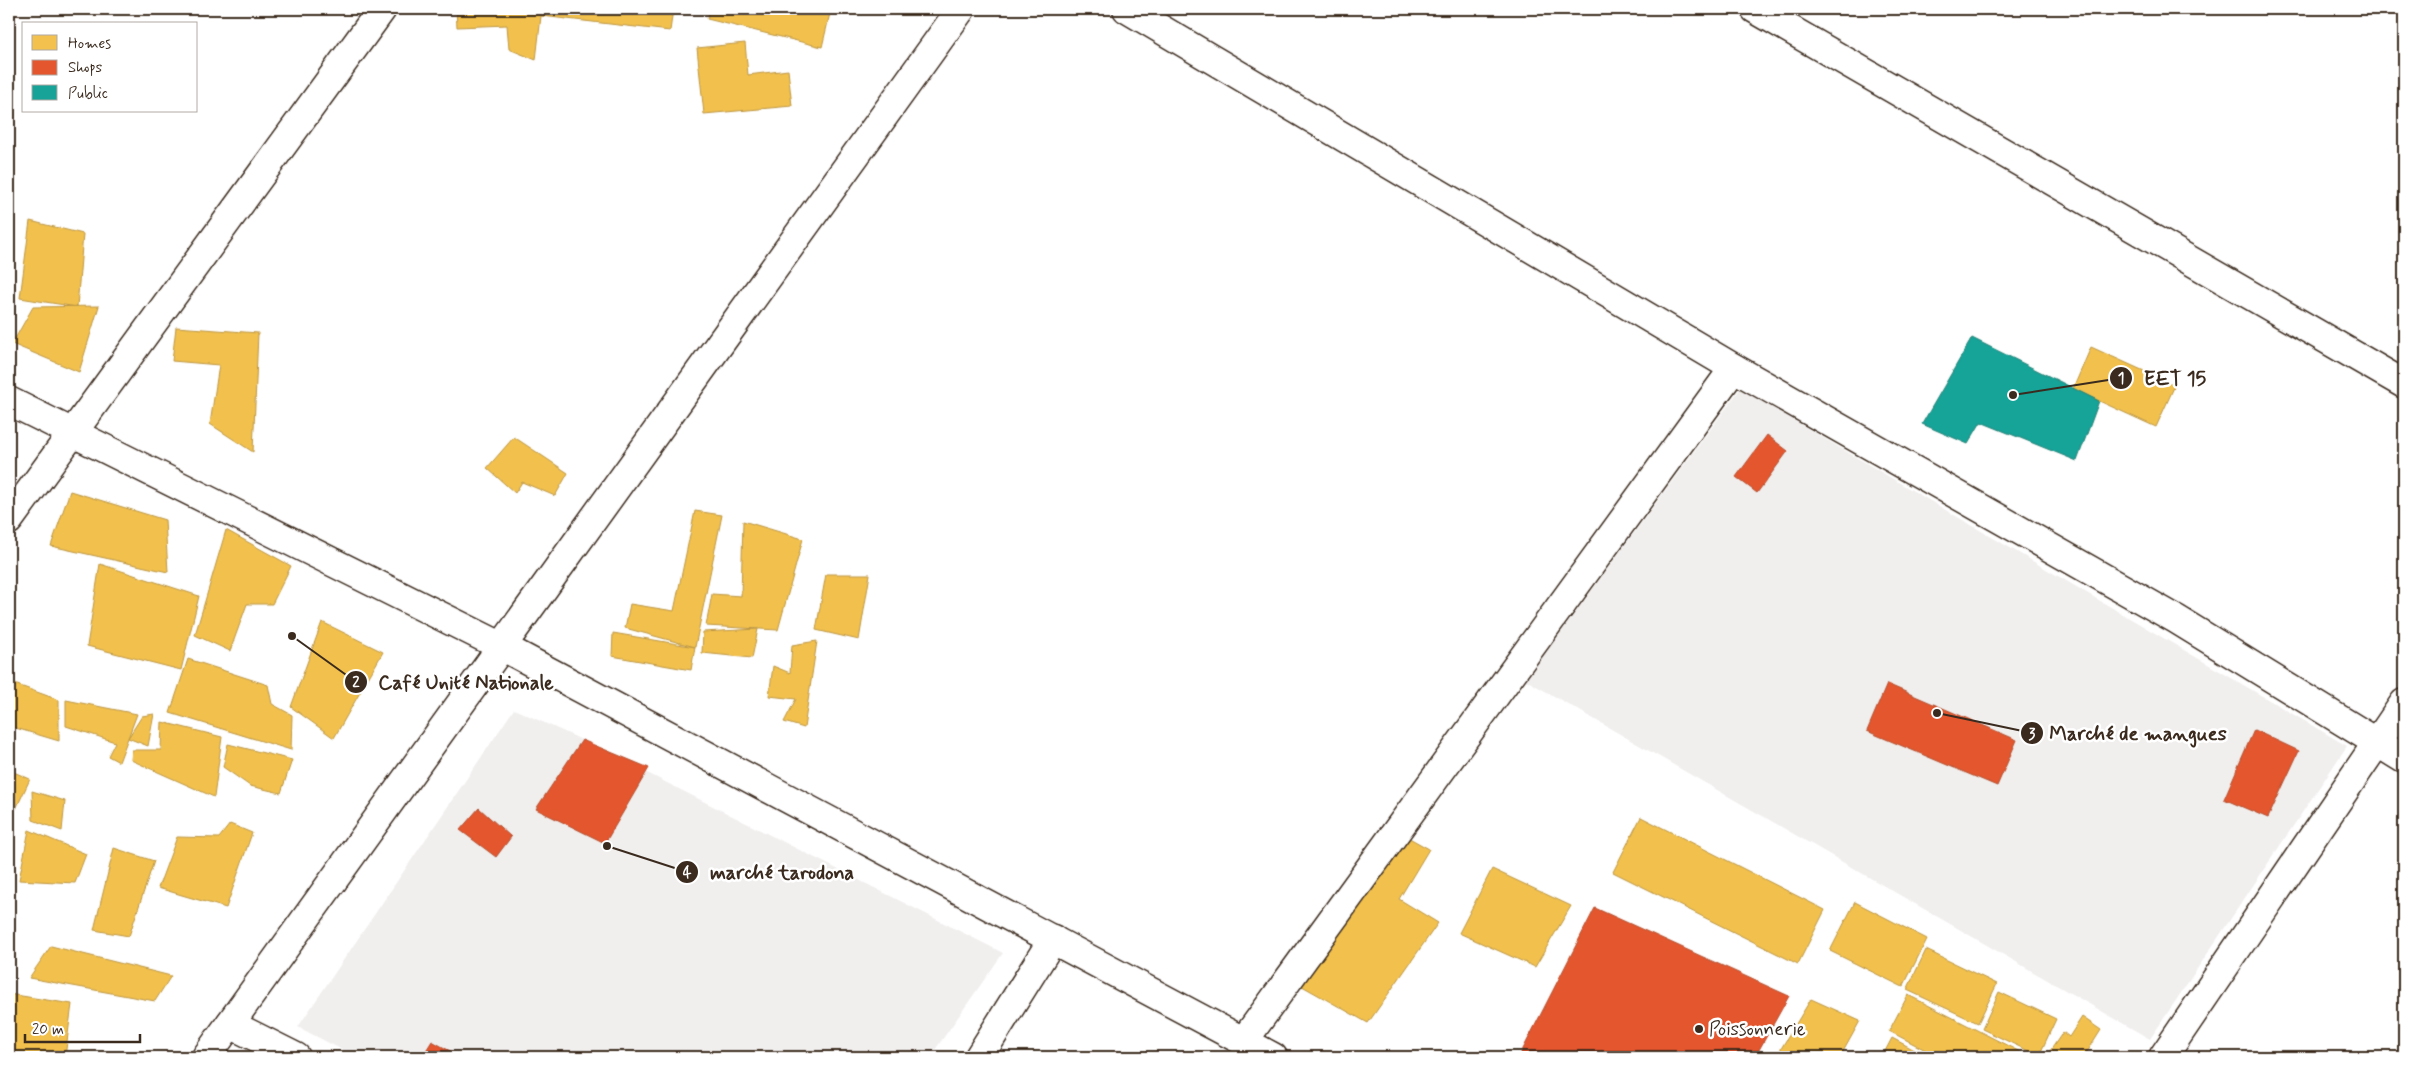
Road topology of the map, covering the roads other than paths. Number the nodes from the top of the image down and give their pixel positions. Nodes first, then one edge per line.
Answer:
1 (382, 9) edge
2 (961, 9) edge
3 (1126, 9) edge
4 (1755, 9) edge
5 (1734, 368) junction
6 (2404, 384) edge
7 (9, 401) edge
8 (71, 433) junction
9 (9, 520) edge
10 (502, 647) junction
11 (2404, 703) edge
12 (2378, 743) junction
13 (2404, 759) edge
14 (1053, 939) junction
15 (230, 1024) junction
16 (1243, 1042) junction
17 (206, 1057) edge
18 (296, 1057) edge
19 (979, 1057) edge
20 (1273, 1057) edge
21 (2163, 1057) edge

1 - 8 street
2 - 10 street
3 - 5 street
4 - 6 street
5 - 12 street
5 - 16 street
7 - 8 street
8 - 9 street
8 - 10 street
10 - 14 street
10 - 15 street
11 - 12 street
12 - 13 street
12 - 21 street
14 - 16 street
14 - 19 street
15 - 17 street
15 - 18 street
16 - 20 street

